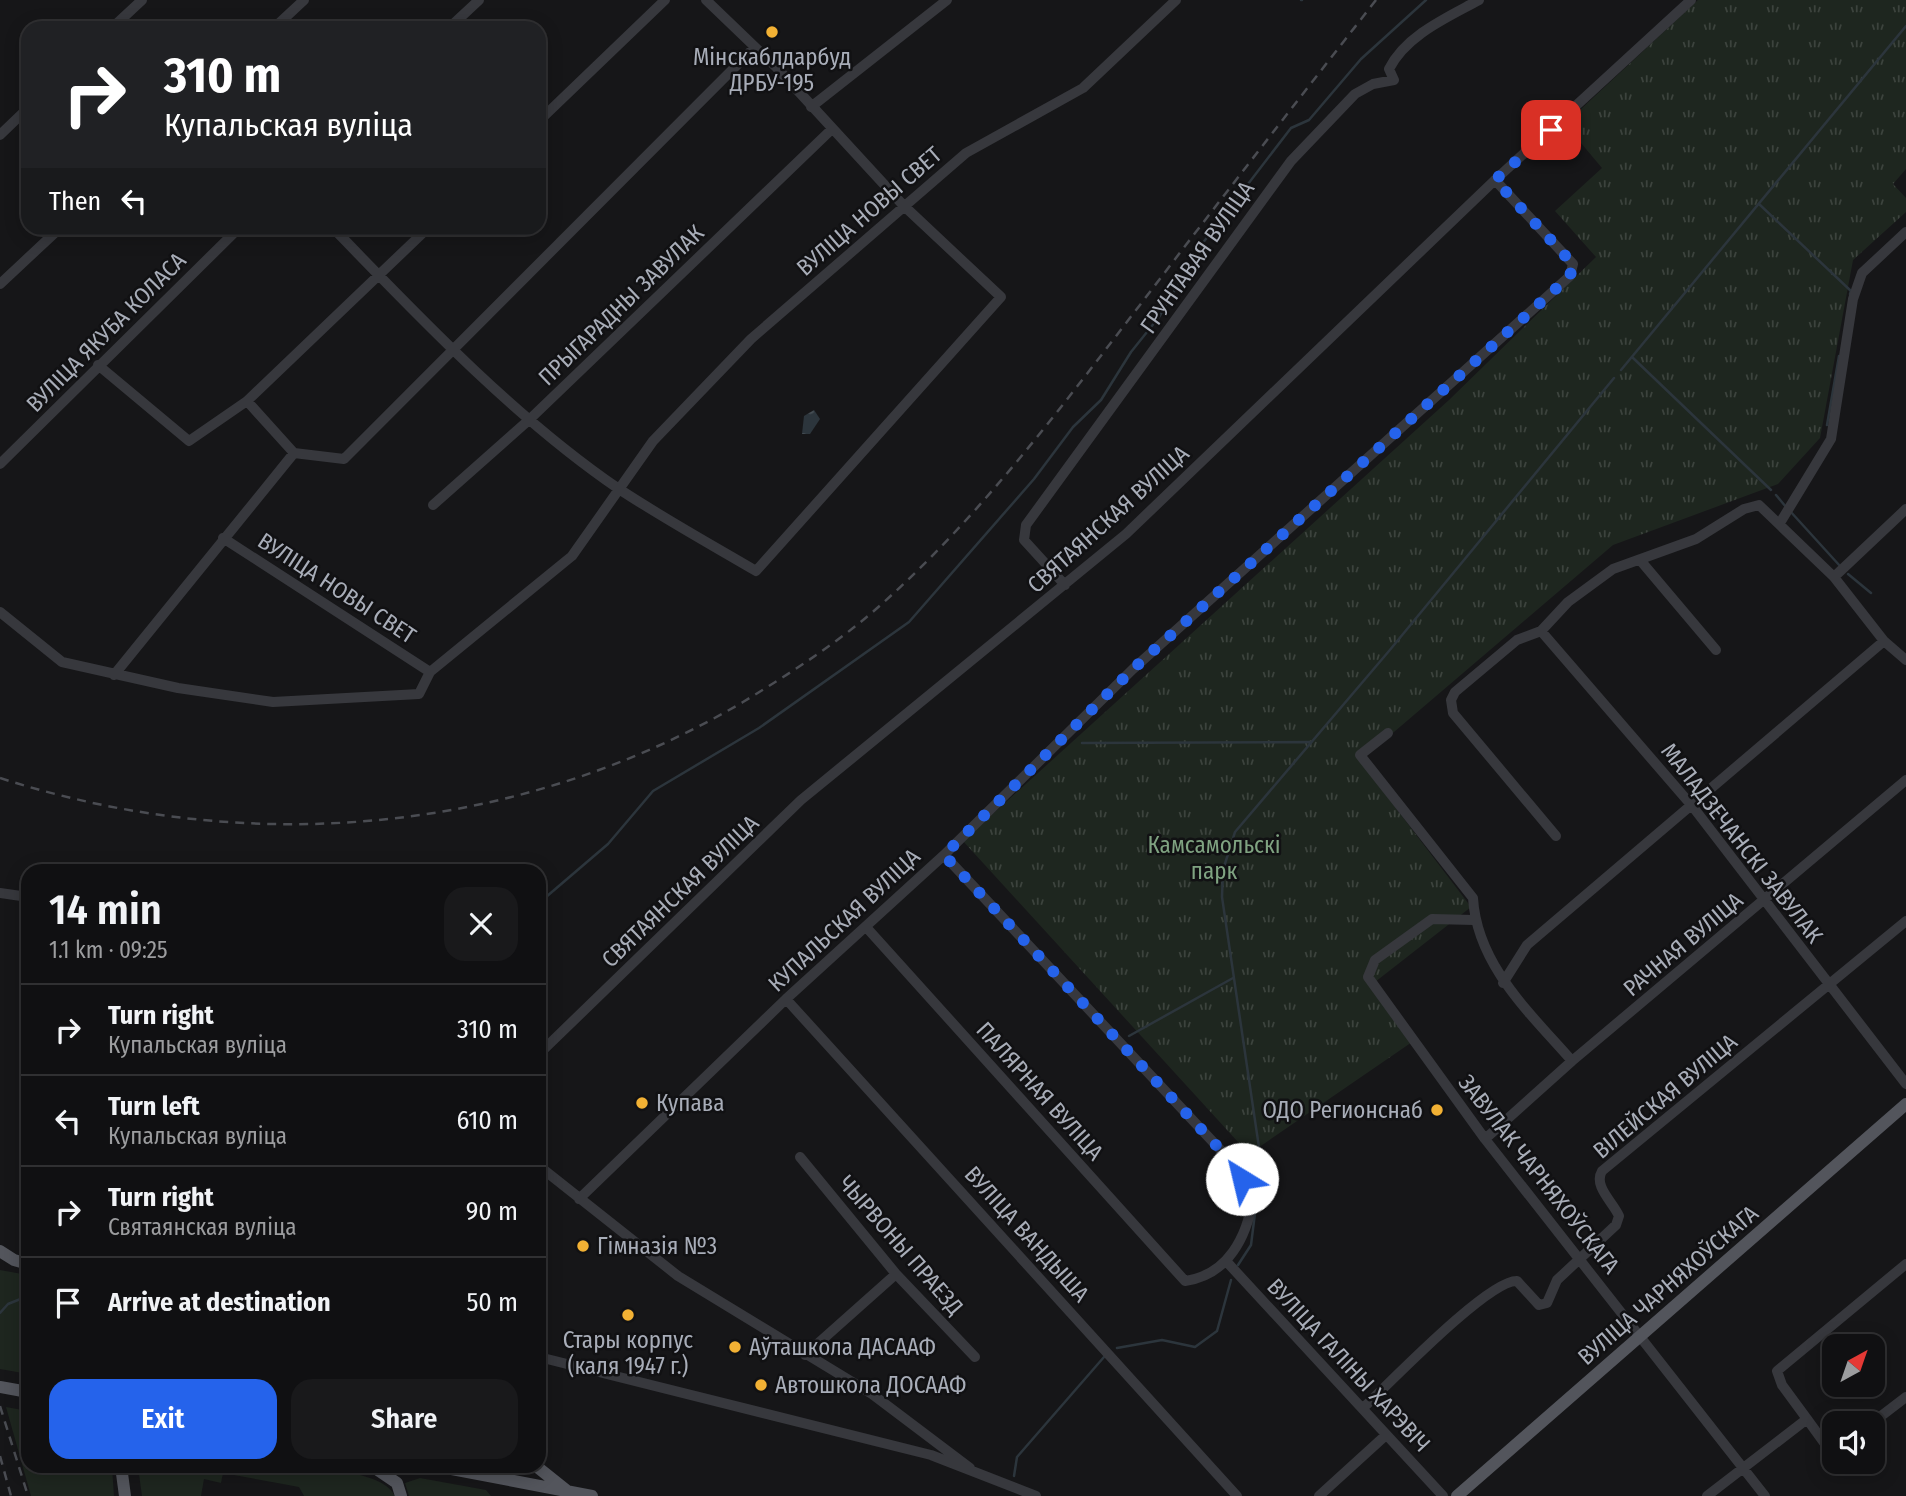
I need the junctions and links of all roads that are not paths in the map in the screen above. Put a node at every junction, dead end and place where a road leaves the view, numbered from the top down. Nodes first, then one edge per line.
1 (142, 0) edge
2 (304, 0) edge
3 (479, 0) edge
4 (664, 0) edge
5 (706, 0) edge
6 (947, 0) edge
7 (1176, 0) edge
8 (1479, 0) edge
9 (1691, 0) edge
10 (120, 21) edge
11 (282, 21) edge
12 (456, 21) edge
13 (754, 48) junction
14 (811, 107) junction
15 (546, 114) edge
16 (21, 115) edge
17 (832, 129) junction
18 (0, 135) edge
19 (1495, 180) junction
20 (903, 205) junction
21 (1906, 232) edge
22 (52, 235) edge
23 (232, 235) edge
24 (340, 235) edge
25 (421, 235) edge
26 (379, 275) junction
27 (0, 284) edge
28 (454, 348) junction
29 (98, 365) junction
30 (247, 401) junction
31 (530, 418) junction
32 (294, 453) junction
33 (0, 464) edge
34 (618, 488) junction
35 (433, 505) dead end
36 (1906, 509) edge
37 (1780, 523) junction
38 (223, 538) junction
39 (1640, 560) junction
40 (1834, 577) junction
41 (1065, 585) junction
42 (0, 612) edge
43 (1541, 631) junction
44 (1884, 641) junction
45 (1716, 650) dead end
46 (1906, 660) edge
47 (430, 672) junction
48 (114, 676) junction
49 (1388, 733) dead end
50 (1906, 780) edge
51 (1693, 807) junction
52 (1556, 836) dead end
53 (944, 855) junction
54 (0, 893) edge
55 (21, 896) edge
56 (1765, 901) junction
57 (1474, 920) junction
58 (1906, 921) edge
59 (866, 927) junction
60 (1503, 983) junction
61 (1829, 985) junction
62 (786, 999) junction
63 (546, 1047) edge
64 (1572, 1061) junction
65 (1906, 1084) edge
66 (1906, 1104) edge
67 (1485, 1139) junction
68 (800, 1157) dead end
69 (546, 1172) edge
70 (579, 1199) junction
71 (0, 1251) edge
72 (1580, 1259) junction
73 (1226, 1261) junction
74 (21, 1262) edge
75 (1906, 1264) edge
76 (896, 1274) junction
77 (1639, 1339) junction
78 (805, 1355) junction
79 (975, 1357) dead end
80 (546, 1359) edge
81 (0, 1387) edge
82 (21, 1391) edge
83 (1906, 1397) edge
84 (1363, 1408) junction
85 (1885, 1413) edge
86 (1807, 1419) junction
87 (1386, 1435) junction
88 (1822, 1440) edge
89 (937, 1442) junction
90 (930, 1455) junction
91 (970, 1468) junction
92 (1743, 1468) junction
93 (122, 1473) edge
94 (382, 1473) edge
95 (472, 1473) edge
96 (545, 1473) edge
97 (569, 1492) junction
98 (125, 1496) edge
99 (401, 1496) edge
100 (554, 1496) edge
101 (592, 1496) edge
102 (1036, 1496) edge
103 (1237, 1496) edge
104 (1319, 1496) edge
105 (1443, 1496) edge
106 (1457, 1496) edge
107 (1707, 1496) edge
108 (1765, 1496) edge

1 - 10 street
2 - 11 street
3 - 12 street
4 - 15 street
5 - 13 street
6 - 14 street
7 - 20 street, ВУЛІЦА НОВЫ СВЕТ
8 - 41 street, ГРУНТАВАЯ ВУЛІЦА
9 - 19 street, СВЯТАЯНСКАЯ ВУЛІЦА
13 - 14 street
13 - 28 street
14 - 17 street
16 - 18 street
17 - 20 street
17 - 31 street, ПРЫГАРАДНЫ ЗАВУЛАК
19 - 41 street, СВЯТАЯНСКАЯ ВУЛІЦА
19 - 53 street, КУПАЛЬСКАЯ ВУЛІЦА
20 - 34 street, ВУЛІЦА НОВЫ СВЕТ
20 - 34 street
21 - 37 street
22 - 27 street
23 - 29 street, ВУЛІЦА ЯКУБА КОЛАСА
24 - 26 street
25 - 26 street
26 - 28 street
26 - 30 street
28 - 31 street
28 - 32 street
29 - 30 street
29 - 33 street, ВУЛІЦА ЯКУБА КОЛАСА
30 - 32 street
31 - 34 street
31 - 35 street, ПРЫГАРАДНЫ ЗАВУЛАК
32 - 38 street, ВУЛІЦА НОВЫ СВЕТ
34 - 47 street, ВУЛІЦА НОВЫ СВЕТ
36 - 40 street
37 - 39 street
37 - 40 street
38 - 47 street, ВУЛІЦА НОВЫ СВЕТ
38 - 48 street, ВУЛІЦА НОВЫ СВЕТ
39 - 43 street
39 - 45 street
40 - 44 street
41 - 63 street, СВЯТАЯНСКАЯ ВУЛІЦА
42 - 48 street, ВУЛІЦА НОВЫ СВЕТ
43 - 51 street, МАЛАДЗЕЧАНСКІ ЗАВУЛАК
43 - 52 street
44 - 46 street
44 - 51 street
47 - 48 street, ВУЛІЦА НОВЫ СВЕТ
49 - 57 street
50 - 56 street, РАЧНАЯ ВУЛІЦА
51 - 56 street, МАЛАДЗЕЧАНСКІ ЗАВУЛАК
51 - 60 street
53 - 59 street, КУПАЛЬСКАЯ ВУЛІЦА
53 - 73 street
54 - 55 street
56 - 61 street, МАЛАДЗЕЧАНСКІ ЗАВУЛАК
56 - 64 street, РАЧНАЯ ВУЛІЦА
57 - 60 street
57 - 67 street, ЗАВУЛАК ЧАРНЯХОЎСКАГА
58 - 61 street, ВІЛЕЙСКАЯ ВУЛІЦА
59 - 62 street, КУПАЛЬСКАЯ ВУЛІЦА
59 - 73 street, ПАЛЯРНАЯ ВУЛІЦА
60 - 64 street
61 - 65 street, МАЛАДЗЕЧАНСКІ ЗАВУЛАК
61 - 72 street, ВІЛЕЙСКАЯ ВУЛІЦА
62 - 70 street, КУПАЛЬСКАЯ ВУЛІЦА
62 - 103 street, ВУЛІЦА ВАНДЫША
64 - 67 street, РАЧНАЯ ВУЛІЦА
66 - 77 main road, ВУЛІЦА ЧАРНЯХОЎСКАГА
67 - 72 street, ЗАВУЛАК ЧАРНЯХОЎСКАГА
68 - 76 street, ЧЫРВОНЫ ПРАЕЗД
69 - 70 street
70 - 78 street
71 - 74 main road
72 - 77 street, ЗАВУЛАК ЧАРНЯХОЎСКАГА
72 - 84 street, ВІЛЕЙСКАЯ ВУЛІЦА
73 - 84 street, ВУЛІЦА ГАЛІНЫ ХАРЭВІЧ
75 - 86 street
76 - 78 street
76 - 79 street, ЧЫРВОНЫ ПРАЕЗД
77 - 92 street, ЗАВУЛАК ЧАРНЯХОЎСКАГА
77 - 106 main road, ВУЛІЦА ЧАРНЯХОЎСКАГА
78 - 89 street
80 - 90 street
81 - 82 main road
83 - 85 street
84 - 87 street, ВУЛІЦА ГАЛІНЫ ХАРЭВІЧ
86 - 88 street
86 - 92 street
87 - 104 street
87 - 105 street, ВУЛІЦА ГАЛІНЫ ХАРЭВІЧ
89 - 90 street
89 - 91 street
90 - 91 street
91 - 102 street
92 - 107 street
92 - 108 street, ЗАВУЛАК ЧАРНЯХОЎСКАГА
93 - 98 main road
94 - 99 main road
95 - 97 main road
96 - 97 main road
97 - 100 main road
97 - 101 main road

